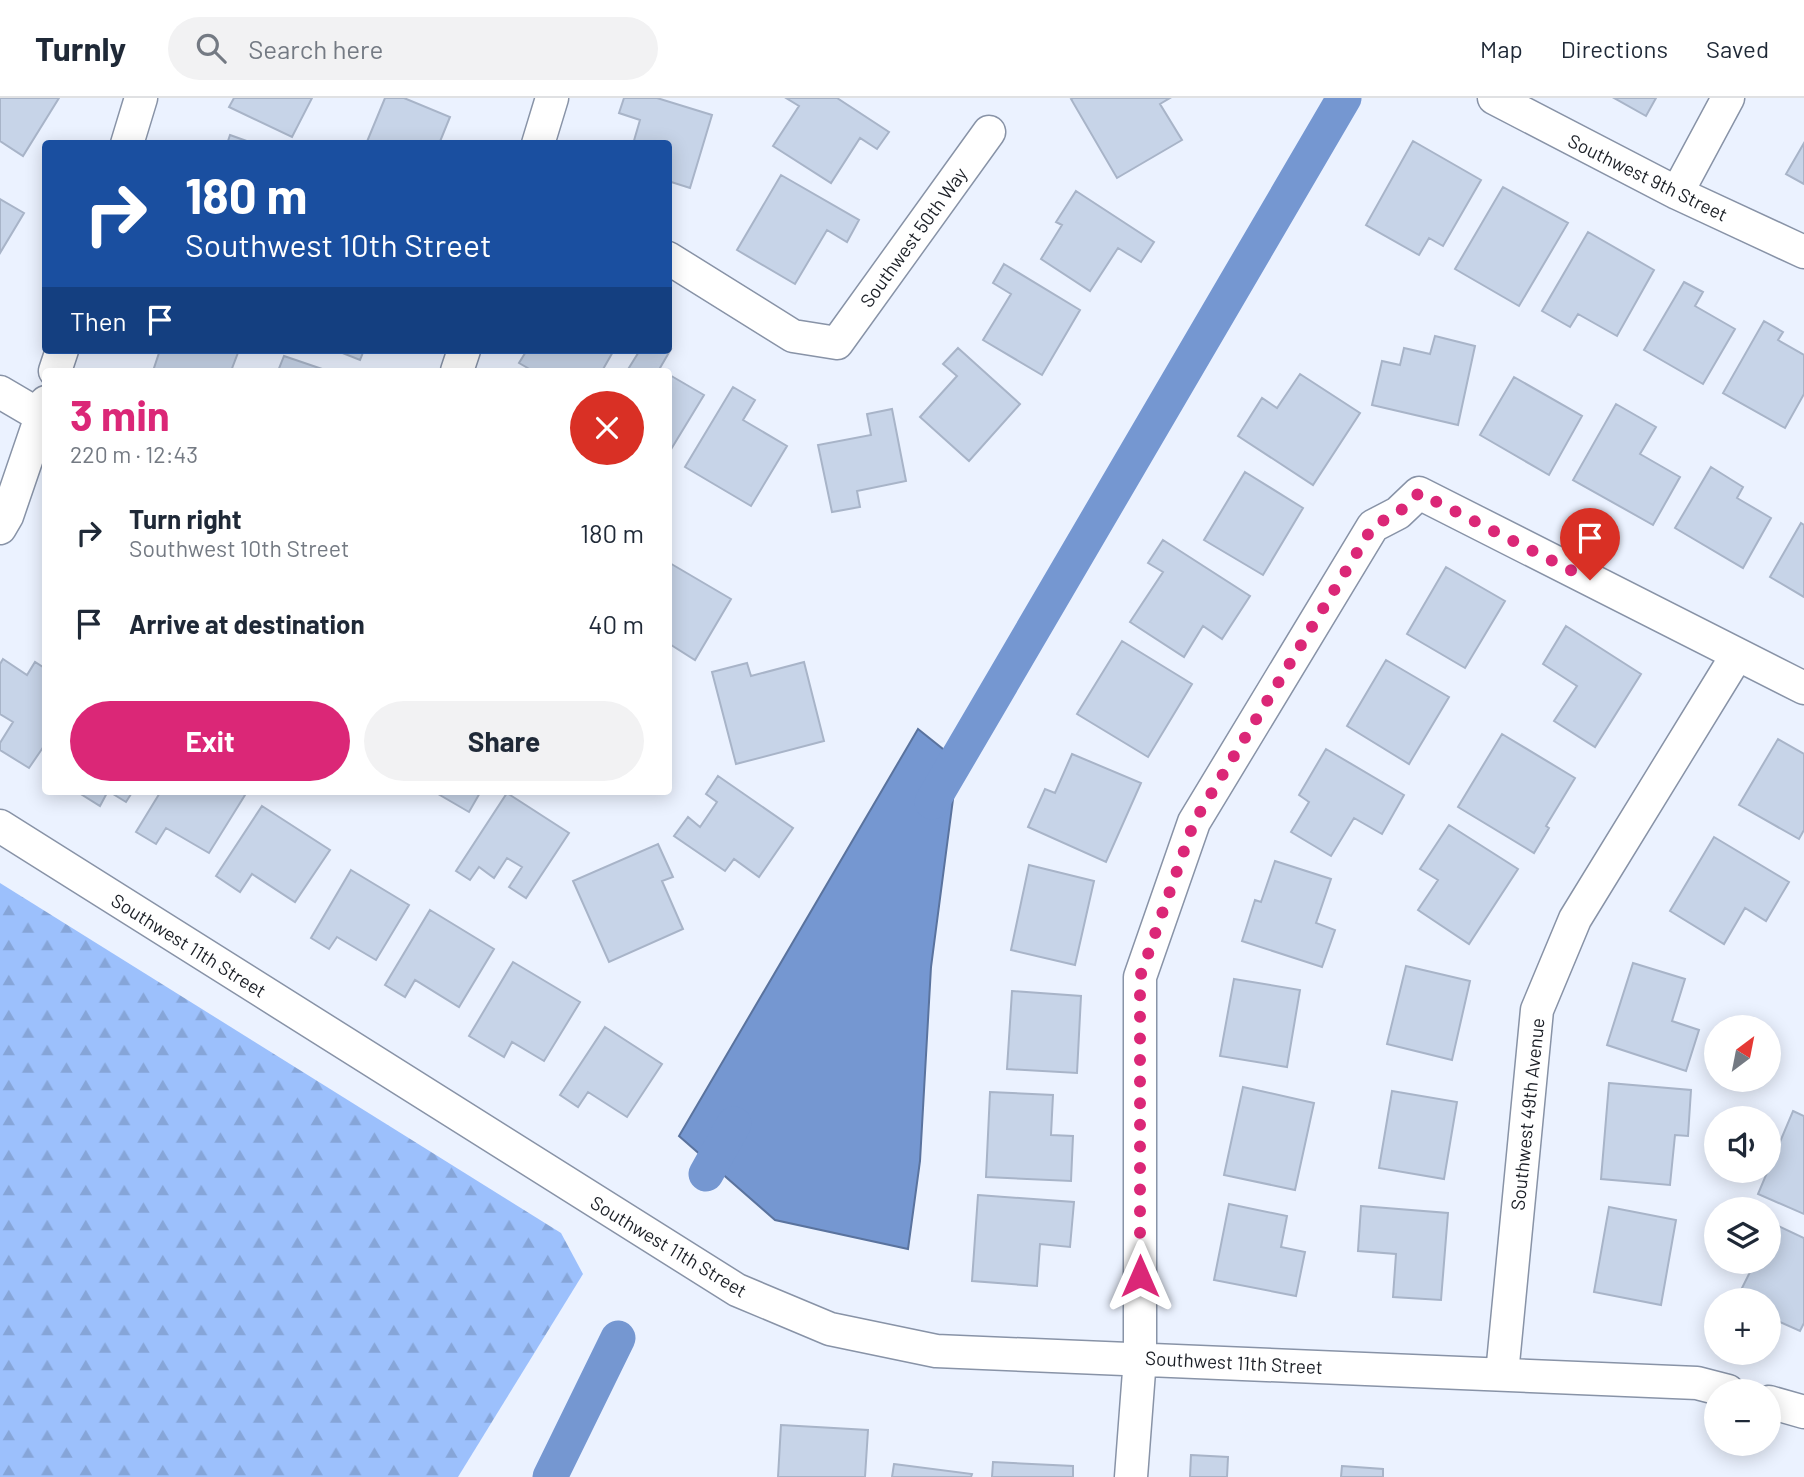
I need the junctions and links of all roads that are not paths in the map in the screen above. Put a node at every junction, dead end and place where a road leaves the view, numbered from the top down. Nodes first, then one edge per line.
1 (141, 98) edge
2 (552, 98) edge
3 (1494, 98) edge
4 (1728, 98) edge
5 (989, 132) dead end
6 (128, 140) edge
7 (539, 140) edge
8 (1677, 193) junction
9 (1804, 252) edge
10 (672, 260) edge
11 (0, 392) edge
12 (42, 412) edge
13 (42, 419) edge
14 (0, 527) edge
15 (1737, 655) junction
16 (1804, 688) edge
17 (0, 826) edge
18 (1140, 1358) junction
19 (1502, 1374) junction
20 (1704, 1385) edge
21 (1781, 1405) edge
22 (1804, 1412) edge
23 (1131, 1477) edge

1 - 6 street
2 - 7 street
3 - 8 street, Southwest 9th Street
4 - 8 street
5 - 10 street, Southwest 50th Way
8 - 9 street, Southwest 9th Street
11 - 12 street
13 - 14 street
15 - 16 street
15 - 18 street
15 - 19 street, Southwest 49th Avenue
17 - 18 street, Southwest 11th Street
18 - 19 street, Southwest 11th Street
18 - 23 street
19 - 20 street, Southwest 11th Street
21 - 22 street

